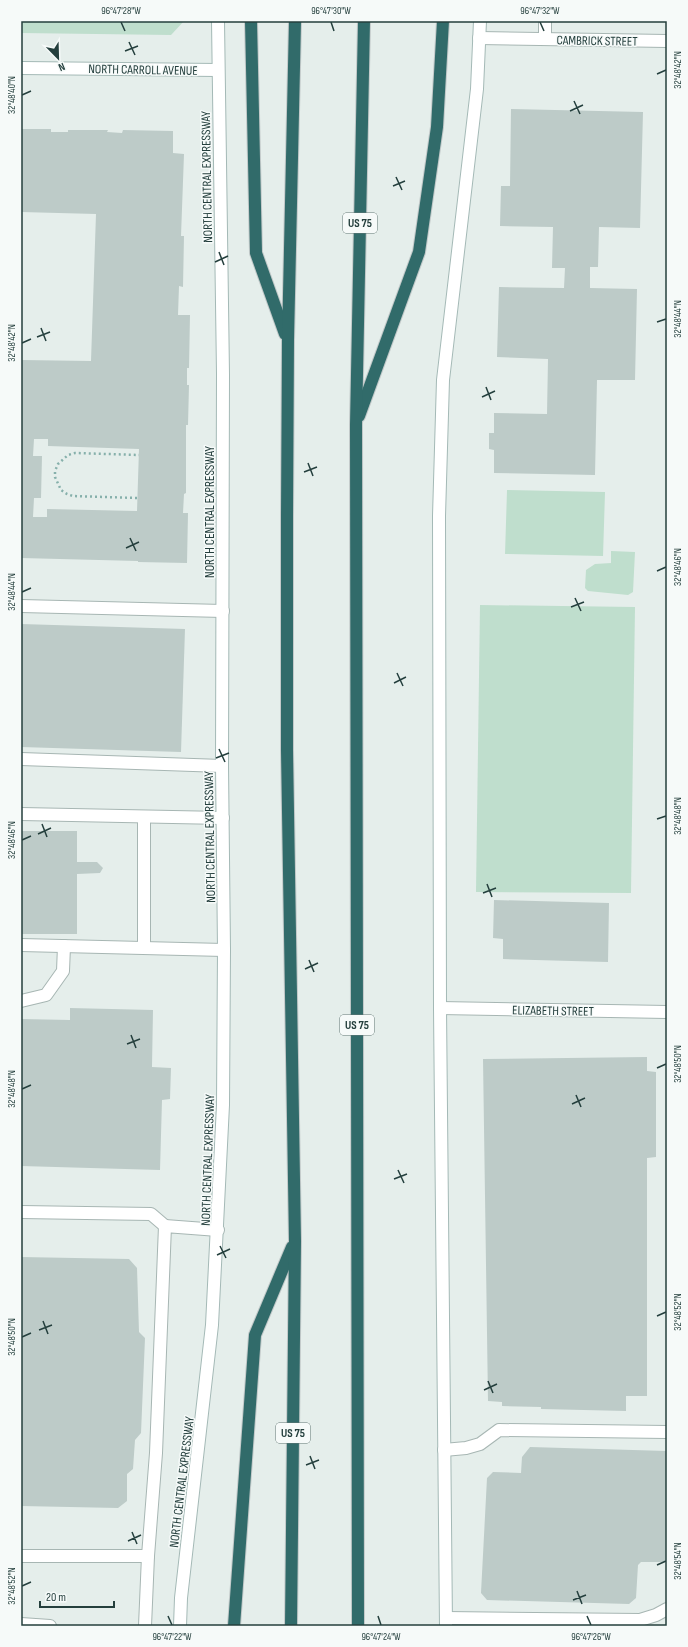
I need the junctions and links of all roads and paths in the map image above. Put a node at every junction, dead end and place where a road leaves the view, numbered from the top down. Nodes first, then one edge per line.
1 (218, 21) edge
2 (250, 21) edge
3 (295, 21) edge
4 (364, 21) edge
5 (443, 21) edge
6 (480, 21) edge
7 (545, 21) edge
8 (479, 38) junction
9 (545, 39) junction
10 (667, 41) edge
11 (21, 68) edge
12 (218, 70) junction
13 (288, 340) junction
14 (356, 425) junction
15 (139, 455) dead end
16 (138, 498) dead end
17 (21, 606) edge
18 (223, 612) junction
19 (21, 759) edge
20 (222, 766) junction
21 (21, 814) edge
22 (144, 817) junction
23 (223, 818) junction
24 (21, 945) edge
25 (64, 946) junction
26 (144, 947) junction
27 (224, 950) junction
28 (21, 1002) edge
29 (440, 1008) junction
30 (667, 1012) edge
31 (21, 1212) edge
32 (165, 1226) junction
33 (218, 1230) junction
34 (295, 1241) junction
35 (667, 1432) edge
36 (444, 1450) junction
37 (21, 1556) edge
38 (148, 1556) junction
39 (667, 1609) edge
40 (446, 1622) edge
41 (21, 1624) edge
42 (50, 1626) edge
43 (146, 1626) edge
44 (180, 1626) edge
45 (234, 1626) edge
46 (291, 1626) edge
47 (358, 1626) edge

1 - 12 main road, NORTH CENTRAL EXPRESSWAY
2 - 13 highway
3 - 13 highway, US 75
4 - 14 highway, US 75
5 - 14 highway
6 - 8 main road
7 - 9 main road
8 - 9 main road, CAMBRICK STREET
8 - 29 main road
9 - 10 main road, CAMBRICK STREET
11 - 12 main road, NORTH CARROLL AVENUE
12 - 18 main road, NORTH CENTRAL EXPRESSWAY
13 - 34 highway, US 75
14 - 47 highway, US 75
15 - 16 path
17 - 18 main road
18 - 20 main road, NORTH CENTRAL EXPRESSWAY
19 - 20 main road
20 - 23 main road, NORTH CENTRAL EXPRESSWAY
21 - 22 main road
22 - 23 main road
22 - 26 main road
23 - 27 main road, NORTH CENTRAL EXPRESSWAY
24 - 25 main road
25 - 26 main road
25 - 28 main road
26 - 27 main road
27 - 33 main road, NORTH CENTRAL EXPRESSWAY
29 - 30 main road, ELIZABETH STREET
29 - 36 main road
31 - 32 main road
32 - 33 main road
32 - 38 main road
33 - 44 main road, NORTH CENTRAL EXPRESSWAY
34 - 45 highway
34 - 46 highway, US 75
35 - 36 main road
36 - 40 main road
37 - 38 main road
38 - 43 main road
39 - 40 main road
41 - 42 main road

